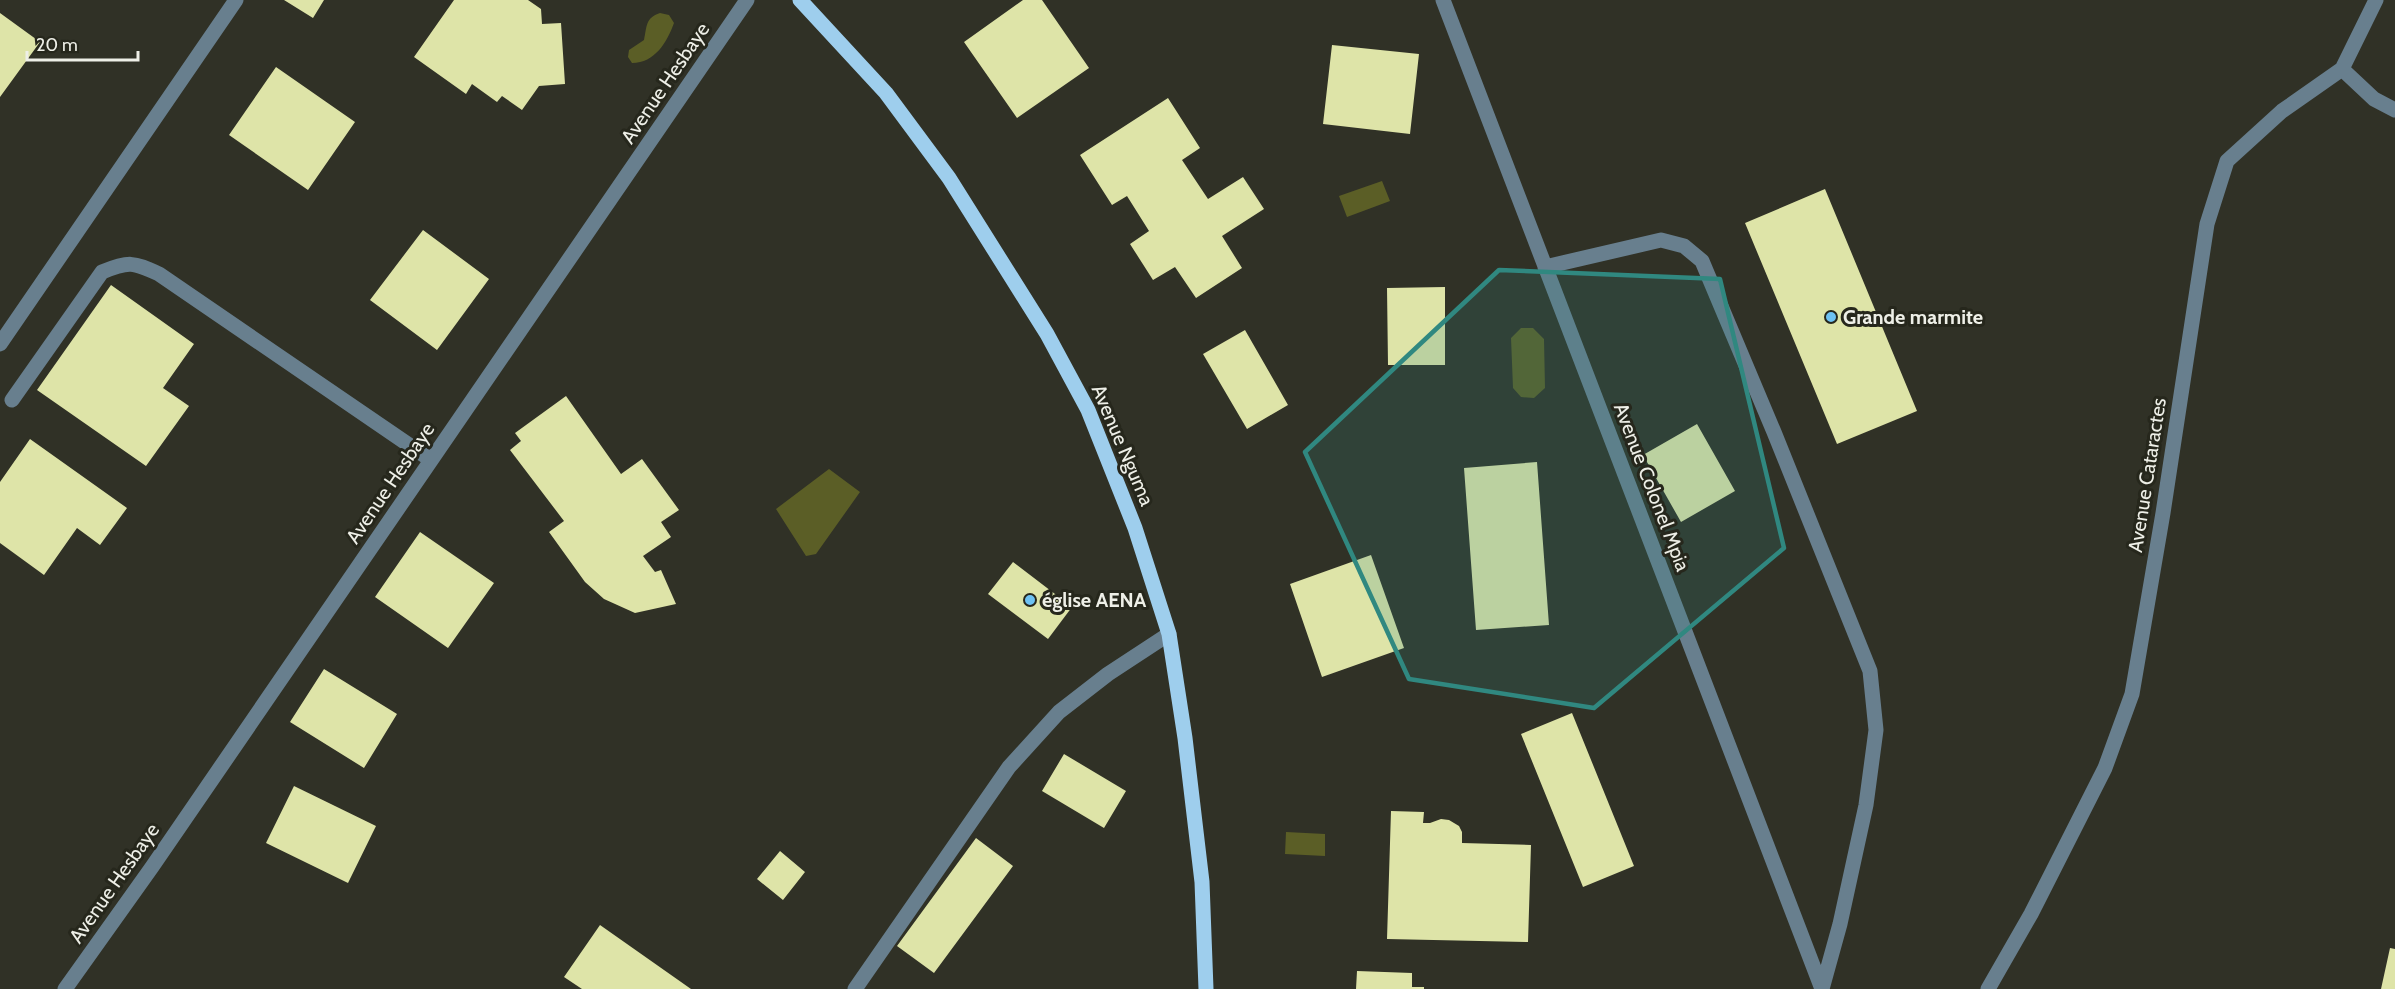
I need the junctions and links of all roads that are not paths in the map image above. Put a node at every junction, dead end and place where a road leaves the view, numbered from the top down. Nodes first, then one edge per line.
1 (236, 0) edge
2 (747, 0) edge
3 (800, 0) edge
4 (1443, 0) edge
5 (2376, 0) edge
6 (2342, 69) junction
7 (2395, 110) edge
8 (1545, 267) junction
9 (0, 345) edge
10 (12, 400) dead end
11 (431, 460) junction
12 (1169, 634) junction
13 (65, 989) edge
14 (855, 989) edge
15 (1206, 989) edge
16 (1822, 989) edge
17 (1988, 989) edge

1 - 9 street
2 - 11 street, Avenue Hesbaye
3 - 12 main road, Avenue Nguma
4 - 8 street, Avenue Colonel Mpia
5 - 6 street, Avenue Cataractes
6 - 7 street
6 - 17 street, Avenue Cataractes
8 - 16 street, Avenue Colonel Mpia
8 - 16 street
10 - 11 street
11 - 13 street, Avenue Hesbaye
12 - 14 street
12 - 15 main road, Avenue Nguma

